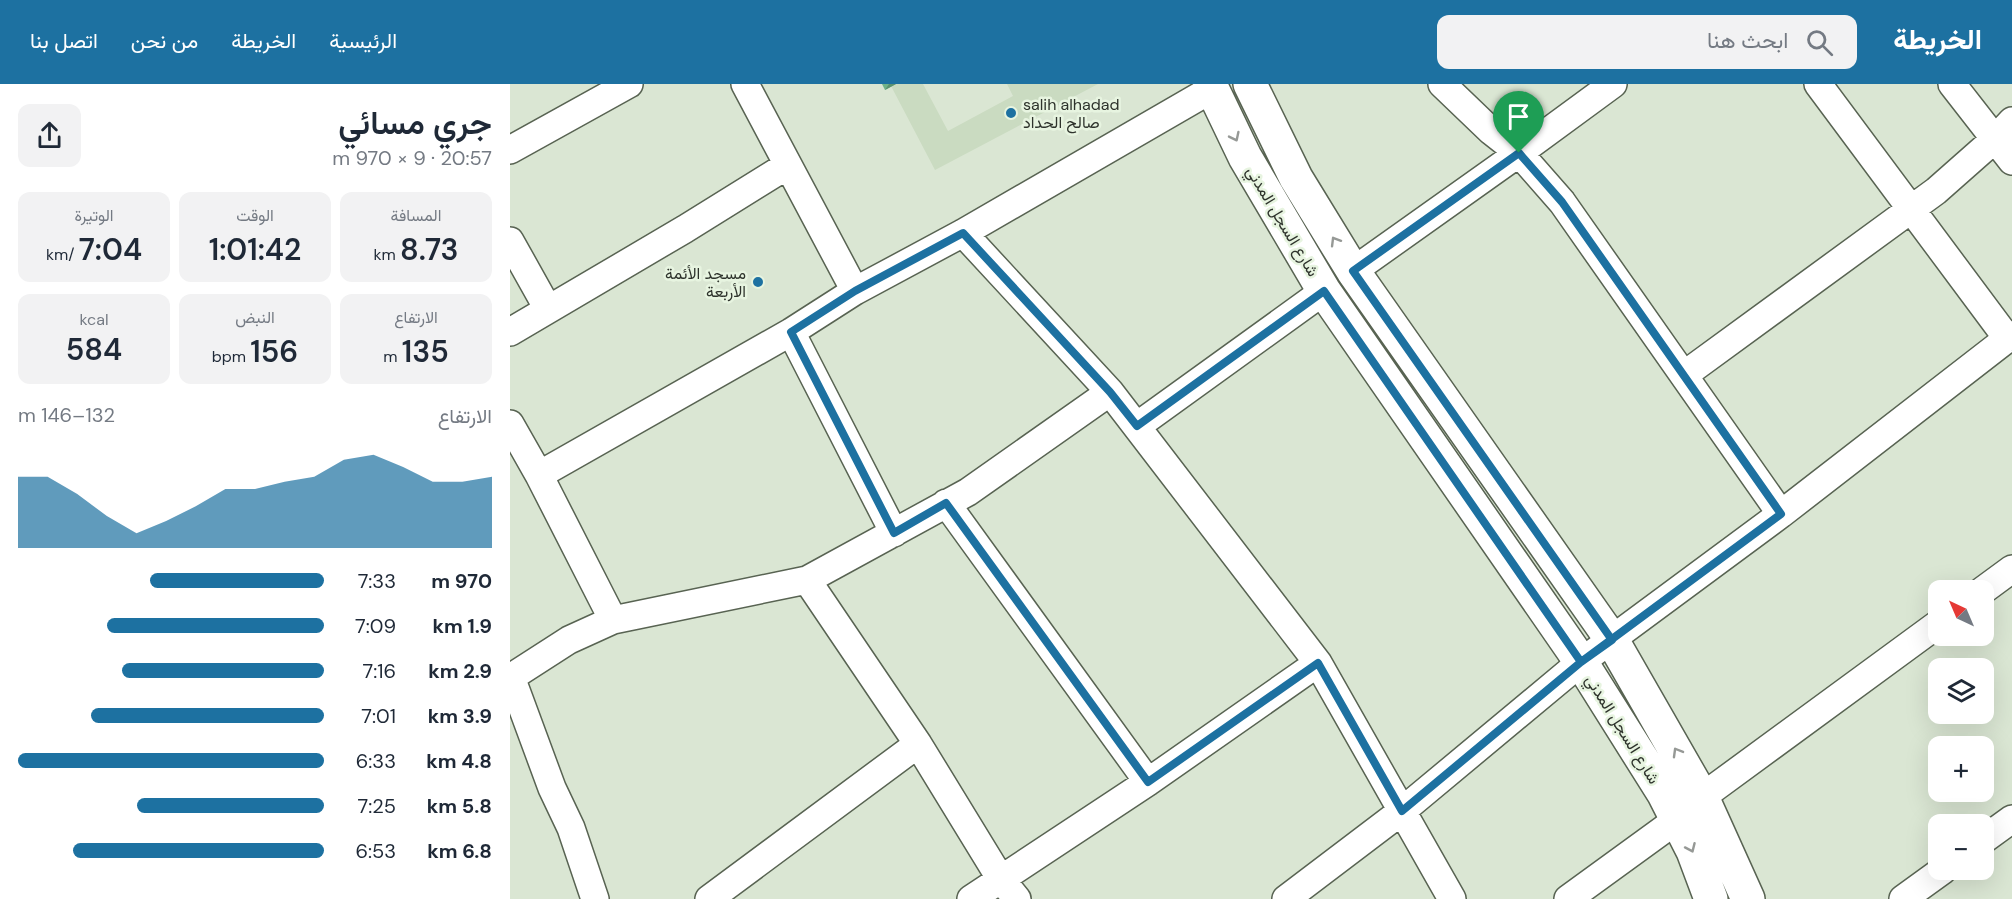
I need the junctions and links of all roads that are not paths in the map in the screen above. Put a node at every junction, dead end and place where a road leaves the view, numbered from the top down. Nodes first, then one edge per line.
1 (629, 84) edge
2 (745, 84) edge
3 (1250, 84) edge
4 (1442, 84) edge
5 (1613, 84) edge
6 (1818, 84) edge
7 (1952, 84) edge
8 (1211, 87) edge
9 (2004, 130) edge
10 (510, 150) edge
11 (1519, 153) junction
12 (2012, 160) edge
13 (788, 165) junction
14 (1910, 210) junction
15 (963, 233) junction
16 (510, 241) edge
17 (1353, 271) junction
18 (855, 291) junction
19 (1324, 291) junction
20 (548, 309) junction
21 (510, 332) edge
22 (791, 332) junction
23 (2010, 337) edge
24 (1684, 375) junction
25 (1110, 392) junction
26 (510, 424) edge
27 (1137, 426) junction
28 (539, 475) junction
29 (946, 503) junction
30 (1781, 514) junction
31 (894, 533) junction
32 (2012, 569) edge
33 (807, 580) junction
34 (1994, 582) edge
35 (613, 620) junction
36 (1928, 631) edge
37 (1612, 640) junction
38 (1581, 662) junction
39 (1318, 663) junction
40 (511, 678) edge
41 (918, 744) junction
42 (1148, 782) junction
43 (1702, 797) junction
44 (1402, 811) junction
45 (1678, 819) junction
46 (2012, 819) edge
47 (1994, 832) edge
48 (1929, 880) edge
49 (1008, 889) edge
50 (595, 899) edge
51 (709, 899) edge
52 (971, 899) edge
53 (1286, 899) edge
54 (1452, 899) edge
55 (1568, 899) edge
56 (1711, 899) edge
57 (1748, 899) edge
58 (1903, 899) edge

1 - 10 street
2 - 13 street
17 -> 3 street, شارع السجل المدني
4 - 11 street
5 - 11 street
6 - 14 street
7 - 9 street
8 - 15 street
8 -> 19 street, شارع السجل المدني
9 - 12 street
9 - 14 street
11 - 17 street
11 - 24 street
13 - 18 street
13 - 20 street
14 - 23 street
14 - 24 street
15 - 18 street
15 - 25 street
16 - 20 street
17 - 37 street, شارع السجل المدني
18 - 22 street
19 - 27 street
19 - 38 street, شارع السجل المدني
20 - 21 street
22 - 28 street
22 - 31 street
23 - 30 street
24 - 30 street
25 - 27 street
25 - 29 street
26 - 28 street
27 - 39 street
28 - 35 street
29 - 31 street
29 - 42 street
30 - 37 street
31 - 33 street
32 - 34 street
33 - 35 street
33 - 41 street
35 - 40 street
36 - 43 street
37 - 38 street
43 -> 37 street, شارع السجل المدني
38 - 44 street
38 - 45 street, شارع السجل المدني
39 - 42 street
39 - 44 street
40 - 50 street
41 - 49 street
41 - 51 street
42 - 49 street
43 - 57 street, شارع السجل المدني
44 - 53 street
44 - 54 street
45 - 55 street
45 -> 56 street, شارع السجل المدني
46 - 47 street
48 - 58 street
49 - 52 street

